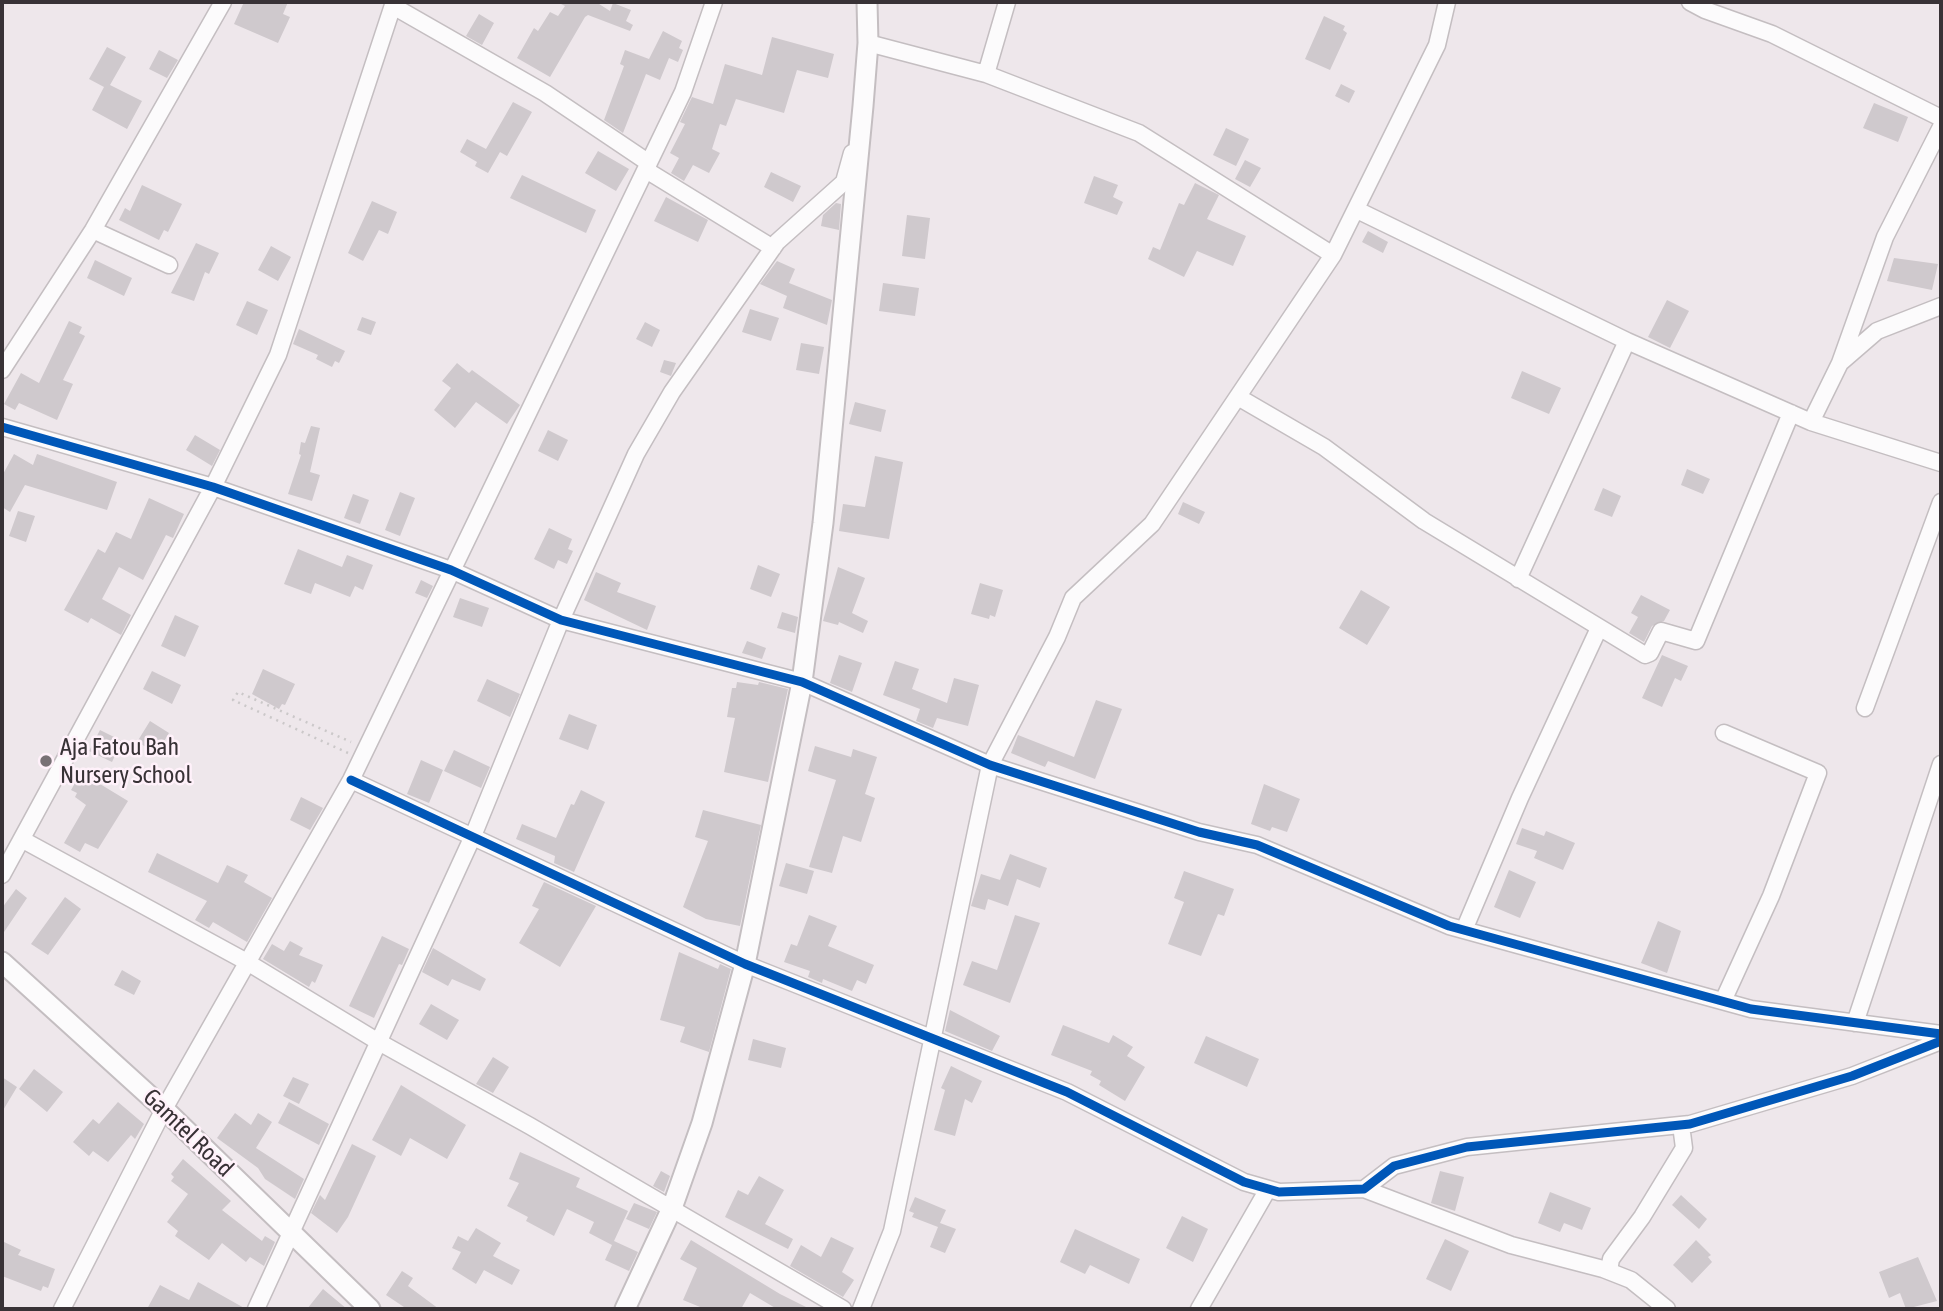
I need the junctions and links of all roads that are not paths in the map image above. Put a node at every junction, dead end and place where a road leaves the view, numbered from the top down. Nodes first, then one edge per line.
1 (714, 2) edge
2 (867, 2) edge
3 (1007, 2) edge
4 (1447, 2) edge
5 (1690, 2) edge
6 (393, 4) edge
7 (215, 5) edge
8 (868, 43) junction
9 (986, 74) junction
10 (863, 106) junction
11 (1941, 118) edge
12 (1941, 127) edge
13 (647, 166) junction
14 (1357, 210) junction
15 (93, 230) junction
16 (774, 248) junction
17 (1333, 255) junction
18 (169, 265) dead end
19 (1941, 306) edge
20 (1627, 341) junction
21 (1840, 363) junction
22 (2, 370) edge
23 (1238, 397) junction
24 (1791, 413) junction
25 (1811, 422) junction
26 (2, 427) edge
27 (1941, 463) edge
28 (214, 487) junction
29 (1941, 502) edge
30 (451, 570) junction
31 (1518, 579) junction
32 (561, 620) junction
33 (1599, 628) junction
34 (802, 682) junction
35 (1865, 708) dead end
36 (1724, 733) dead end
37 (1941, 764) edge
38 (990, 765) junction
39 (351, 780) junction
40 (474, 836) junction
41 (23, 840) junction
42 (2, 875) edge
43 (1464, 930) junction
44 (2, 962) edge
45 (247, 962) junction
46 (745, 964) junction
47 (1723, 1001) junction
48 (1855, 1023) junction
49 (1941, 1034) edge
50 (934, 1038) junction
51 (377, 1041) junction
52 (1941, 1041) edge
53 (164, 1109) junction
54 (1681, 1125) junction
55 (1268, 1189) junction
56 (1364, 1189) junction
57 (672, 1208) junction
58 (293, 1233) junction
59 (1609, 1271) junction
60 (62, 1309) edge
61 (256, 1309) edge
62 (370, 1309) edge
63 (625, 1309) edge
64 (843, 1309) edge
65 (861, 1309) edge
66 (1199, 1309) edge
67 (1667, 1309) edge

1 - 13 street
2 - 8 street
3 - 9 street
4 - 14 street
5 - 11 street
6 - 13 street
6 - 28 street
7 - 15 street
8 - 9 street
8 - 10 street
9 - 17 street
10 - 16 street
10 - 34 street
12 - 21 street
13 - 16 street
13 - 30 street
14 - 17 street
14 - 20 street
15 - 18 street
15 - 22 street
16 - 32 street
17 - 23 street
19 - 21 street
20 - 24 street
20 - 31 street
21 - 25 street
23 - 31 street
23 - 38 street
24 - 25 street
24 - 33 street
25 - 27 street
26 - 28 street
28 - 30 street
28 - 41 street
29 - 35 street
30 - 32 street
30 - 39 street
31 - 33 street
32 - 34 street
32 - 40 street
33 - 43 street
34 - 38 street
34 - 46 street
36 - 47 street
37 - 48 street
38 - 43 street
38 - 50 street
39 - 40 street
39 - 45 street
40 - 46 street
40 - 51 street
41 - 42 street
41 - 45 street
43 - 47 street
44 - 53 street, Gamtel Road
45 - 51 street
45 - 53 street
46 - 50 street
46 - 57 street
47 - 48 street
48 - 49 street
50 - 55 street
50 - 65 street
51 - 57 street
51 - 58 street
52 - 54 street
53 - 58 street, Gamtel Road
53 - 60 street
54 - 56 street
54 - 59 street
55 - 56 street
55 - 66 street
56 - 59 street
57 - 63 street
57 - 64 street
58 - 61 street
58 - 62 street, Gamtel Road
59 - 67 street

